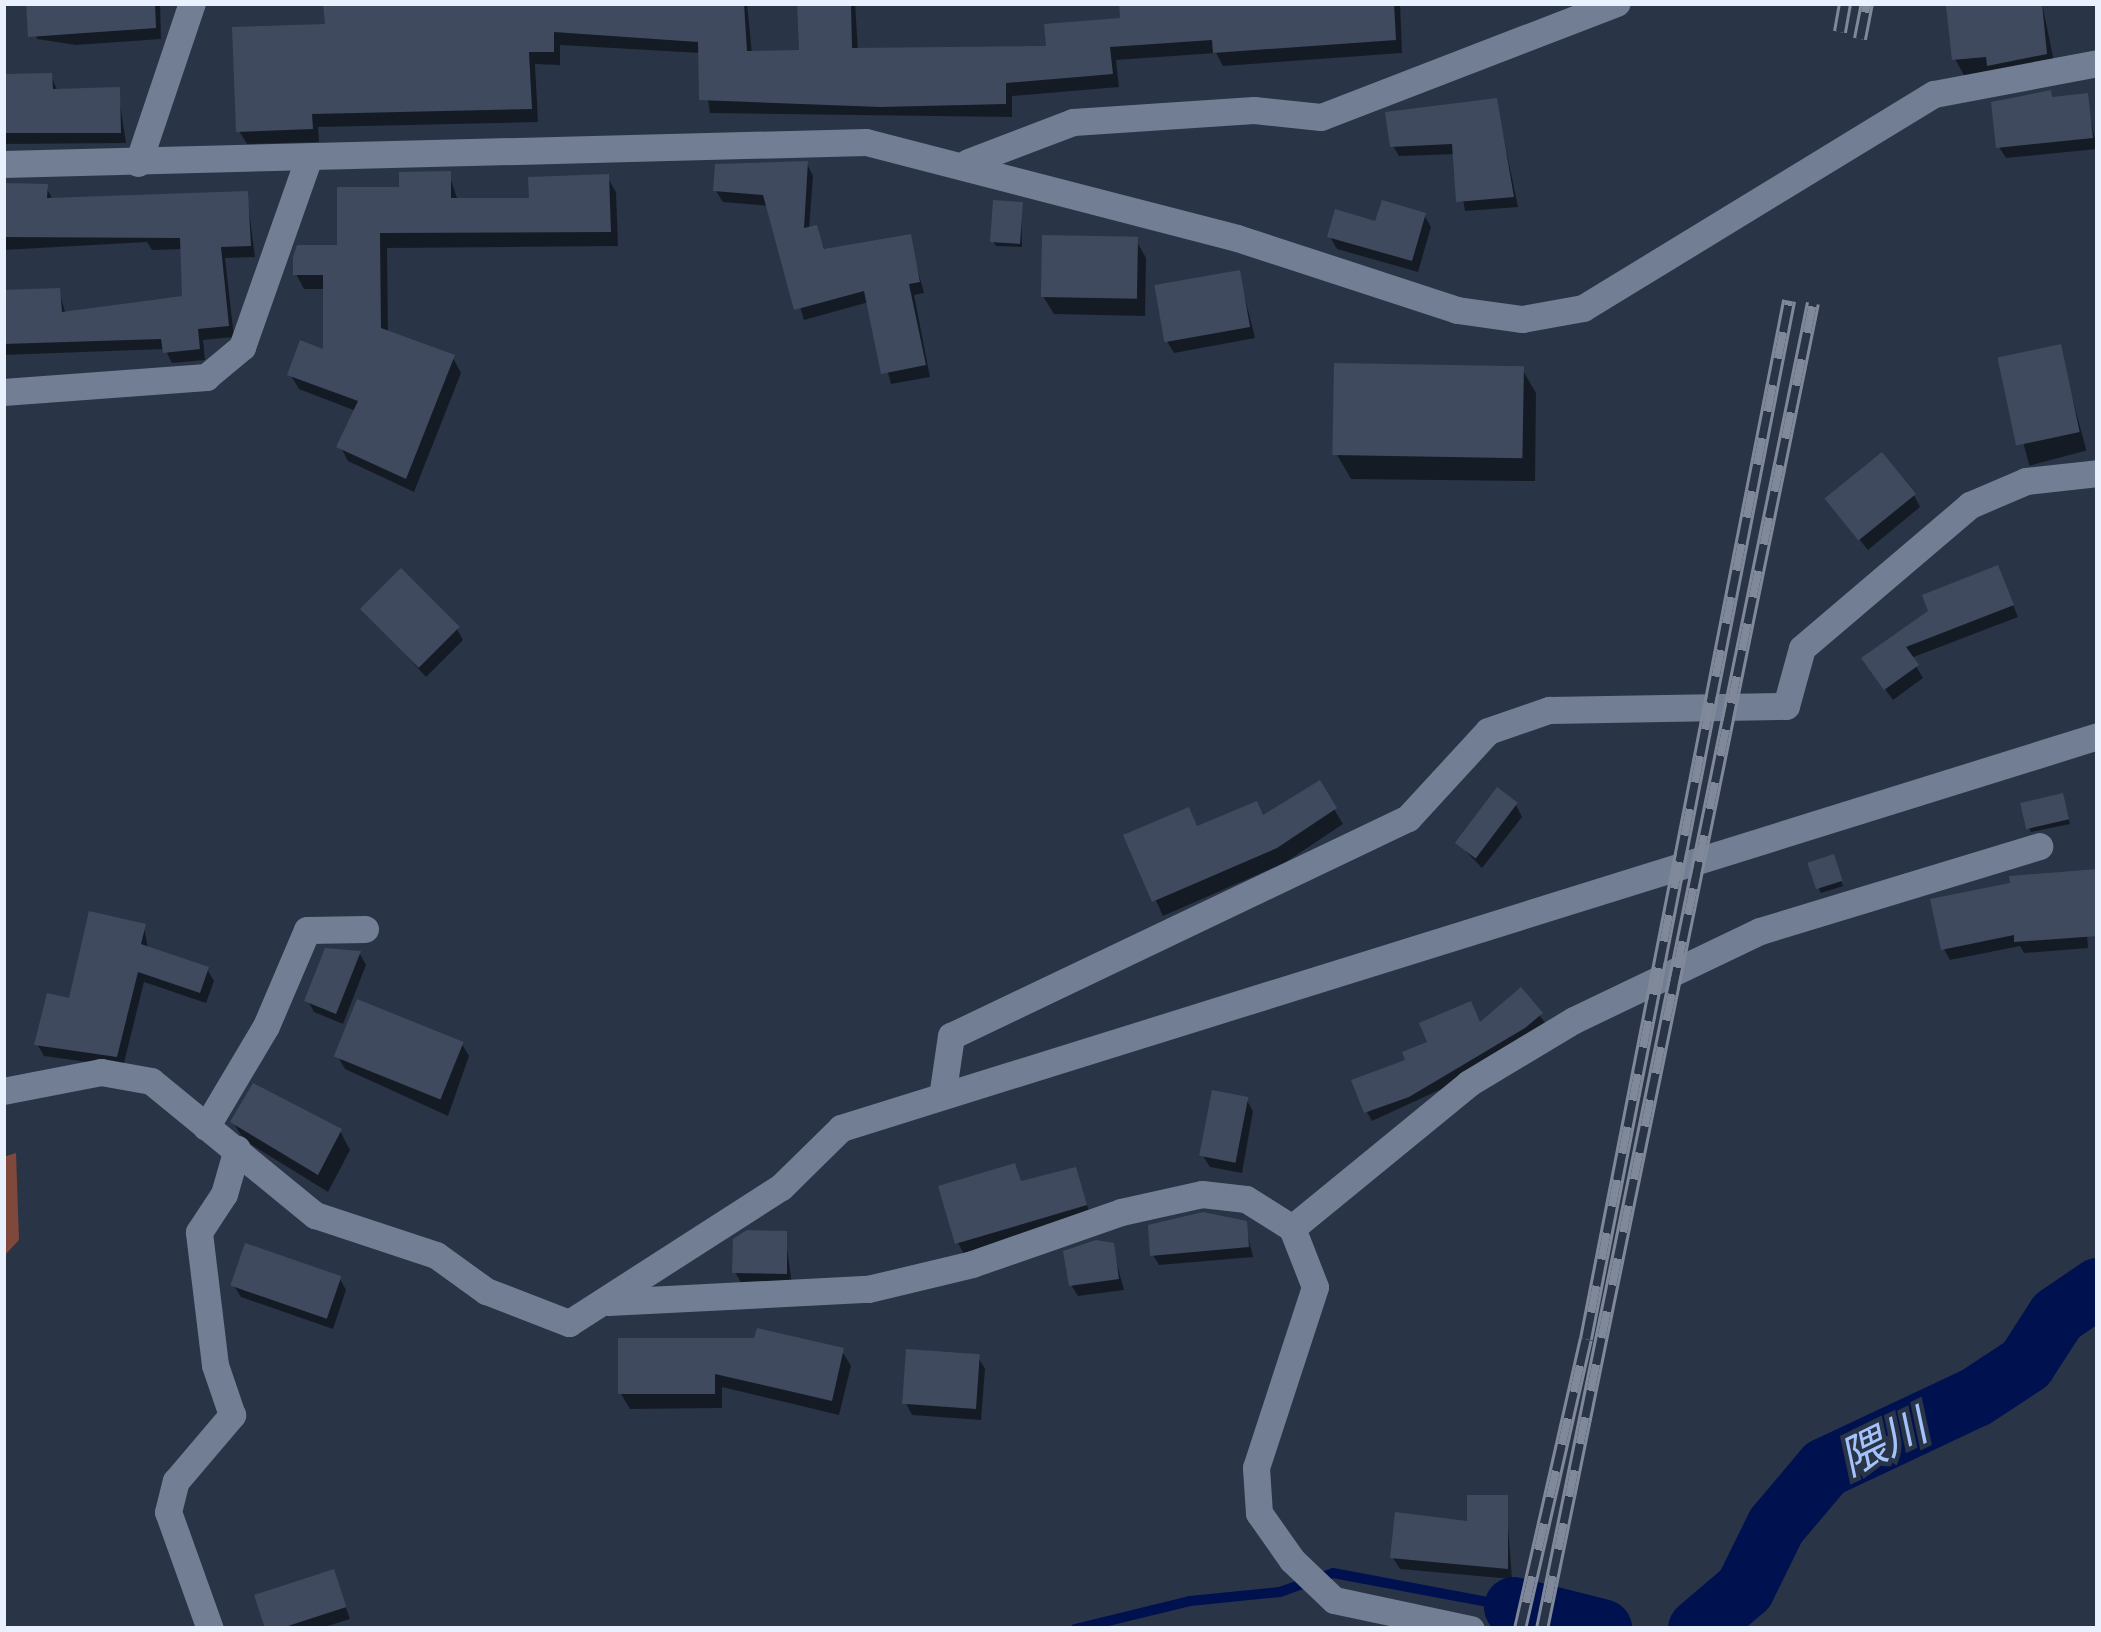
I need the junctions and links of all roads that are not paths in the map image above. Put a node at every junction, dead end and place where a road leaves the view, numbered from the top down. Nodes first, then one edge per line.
1 (192, 3) edge
2 (1617, 3) edge
3 (2098, 63) edge
4 (309, 157) junction
5 (968, 162) junction
6 (138, 163) junction
7 (3, 164) edge
8 (3, 392) edge
9 (2098, 472) edge
10 (2098, 736) edge
11 (2039, 846) dead end
12 (365, 929) dead end
13 (943, 1090) junction
14 (3, 1091) edge
15 (206, 1127) junction
16 (237, 1149) junction
17 (1292, 1228) junction
18 (603, 1303) junction
19 (210, 1629) edge
20 (1471, 1629) edge

1 - 6 street
2 - 5 street
3 - 5 street
4 - 5 street
4 - 6 street
4 - 8 street
6 - 7 street
9 - 13 street
10 - 13 street
11 - 17 street
12 - 15 street
13 - 18 street
14 - 15 street
15 - 16 street
16 - 18 street
16 - 19 street
17 - 18 street
17 - 20 street

